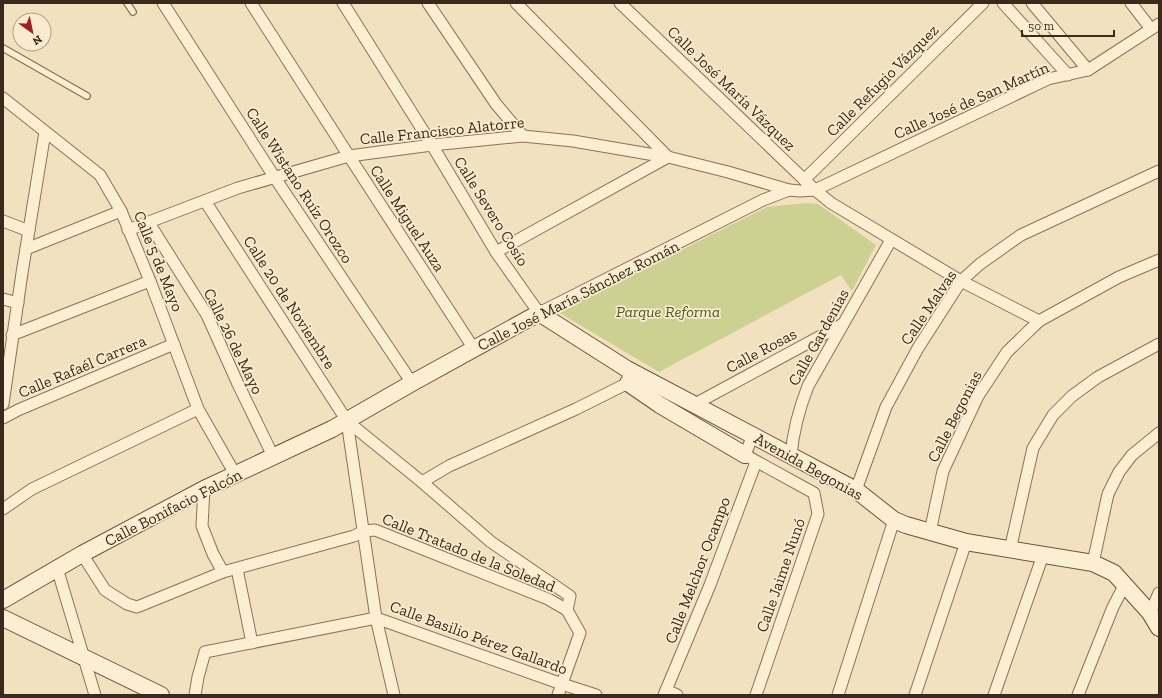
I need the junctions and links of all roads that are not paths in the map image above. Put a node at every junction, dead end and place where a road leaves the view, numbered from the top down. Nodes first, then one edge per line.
1 (127, 3) edge
2 (163, 3) edge
3 (251, 3) edge
4 (343, 3) edge
5 (428, 3) edge
6 (516, 3) edge
7 (620, 3) edge
8 (1003, 3) edge
9 (1032, 3) edge
10 (1131, 3) edge
11 (979, 4) edge
12 (133, 12) dead end
13 (1155, 27) edge
14 (3, 48) edge
15 (1088, 70) junction
16 (1068, 74) junction
17 (87, 96) dead end
18 (3, 98) edge
19 (45, 132) junction
20 (523, 136) junction
21 (432, 145) junction
22 (349, 156) junction
23 (668, 156) junction
24 (1159, 171) edge
25 (275, 178) junction
26 (804, 180) junction
27 (789, 190) junction
28 (818, 193) junction
29 (205, 201) junction
30 (122, 212) junction
31 (3, 221) edge
32 (149, 223) junction
33 (128, 230) junction
34 (28, 231) junction
35 (891, 240) junction
36 (26, 249) junction
37 (496, 252) junction
38 (1159, 260) edge
39 (150, 281) junction
40 (961, 281) junction
41 (3, 299) edge
42 (18, 304) junction
43 (539, 313) junction
44 (1039, 321) junction
45 (843, 324) junction
46 (12, 336) junction
47 (174, 344) junction
48 (1159, 344) edge
49 (474, 349) junction
50 (628, 376) junction
51 (4, 383) edge
52 (412, 383) junction
53 (3, 404) edge
54 (695, 404) junction
55 (198, 409) junction
56 (3, 418) edge
57 (347, 420) junction
58 (1159, 433) edge
59 (753, 435) junction
60 (273, 456) junction
61 (791, 456) junction
62 (750, 458) junction
63 (235, 474) junction
64 (422, 482) junction
65 (204, 489) junction
66 (856, 490) junction
67 (3, 509) edge
68 (894, 520) junction
69 (364, 531) junction
70 (930, 532) junction
71 (966, 542) junction
72 (1010, 550) junction
73 (82, 554) junction
74 (1043, 555) junction
75 (1094, 564) junction
76 (57, 568) junction
77 (237, 569) junction
78 (223, 572) junction
79 (1125, 584) junction
80 (1159, 593) edge
81 (3, 600) edge
82 (567, 610) junction
83 (1155, 615) edge
84 (3, 618) edge
85 (376, 618) junction
86 (1159, 628) edge
87 (252, 643) junction
88 (83, 657) junction
89 (560, 690) edge
90 (665, 693) edge
91 (95, 695) edge
92 (160, 695) edge
93 (195, 695) edge
94 (394, 695) edge
95 (596, 695) edge
96 (677, 695) edge
97 (756, 695) edge
98 (838, 695) edge
99 (915, 695) edge
100 (994, 695) edge
101 (1078, 695) edge

1 - 12 lane
2 - 25 street, Calle Wistano Ruíz Orozco
3 - 22 street, Calle Miguel Auza
4 - 21 street, Calle Severo Cosío
5 - 20 street
6 - 23 street
7 - 26 street, Calle José María Vázquez
8 - 16 street
9 - 15 street
10 - 13 street
11 - 26 street, Calle Refugio Vázquez
13 - 15 street, Calle José de San Martín
14 - 17 lane
15 - 16 street, Calle José de San Martín
16 - 28 street, Calle José de San Martín
18 - 19 street, Calle 5 de Mayo
19 - 30 street, Calle 5 de Mayo
19 - 34 street
20 - 21 street, Calle Francisco Alatorre
20 - 23 street, Calle Francisco Alatorre
21 - 22 street, Calle Francisco Alatorre
21 - 37 street, Calle Severo Cosío
22 - 25 street, Calle Francisco Alatorre
22 - 49 street, Calle Miguel Auza
23 - 27 street, Calle Francisco Alatorre
23 - 37 street
24 - 40 street, Calle Malvas
25 - 29 street, Calle Francisco Alatorre
25 - 52 street, Calle Wistano Ruíz Orozco
26 - 28 street, Calle José María Vázquez
27 - 28 street, Calle José María Sánchez Román
27 - 43 street, Calle José María Sánchez Román
28 - 35 street, Calle José María Vázquez
29 - 32 street, Calle Francisco Alatorre
29 - 57 street, Calle 20 de Noviembre
30 - 33 street, Calle 5 de Mayo
30 - 36 street
31 - 34 street
32 - 33 street, Calle Francisco Alatorre
32 - 60 street, Calle 26 de Mayo
33 - 39 street, Calle 5 de Mayo
34 - 36 street
35 - 40 street, Calle José María Vázquez
35 - 45 street, Calle Gardenias
36 - 42 street
37 - 43 street, Calle Severo Cosío
38 - 44 street, Calle Begonias
39 - 46 street
39 - 47 street, Calle 5 de Mayo
40 - 44 street, Calle José María Vázquez
40 - 66 street, Calle Malvas
41 - 42 street
42 - 46 street
43 - 49 street, Calle José María Sánchez Román
43 - 50 street, Avenida Begonias
44 - 70 street, Calle Begonias
45 - 54 street, Calle Rosas
45 - 61 street, Calle Gardenias
46 - 51 street
47 - 55 street, Calle 5 de Mayo
47 - 56 street, Calle Rafaél Carrera
48 - 72 street
49 - 52 street, Calle José María Sánchez Román
50 - 54 street, Avenida Begonias
50 - 62 street
50 - 64 street
51 - 53 street
52 - 57 street, Calle José María Sánchez Román
54 - 59 street, Avenida Begonias
55 - 63 street, Calle 5 de Mayo
55 - 67 street
57 - 60 street, Calle Bonifacio Falcón
57 - 64 street
57 - 69 street
58 - 75 street
59 - 61 street, Avenida Begonias
59 - 62 street, Calle Melchor Ocampo
60 - 63 street, Calle Bonifacio Falcón
61 - 66 street, Avenida Begonias
62 - 90 street, Calle Melchor Ocampo
62 - 97 street, Calle Jaime Nunó
63 - 65 street, Calle Bonifacio Falcón
64 - 82 street
65 - 73 street, Calle Bonifacio Falcón
65 - 78 street
66 - 68 street, Avenida Begonias
68 - 70 street, Avenida Begonias
68 - 98 street
69 - 77 street, Calle Tratado de la Soledad
69 - 82 street, Calle Tratado de la Soledad
69 - 85 street
70 - 71 street, Avenida Begonias
71 - 72 street, Avenida Begonias
71 - 99 street
72 - 74 street, Avenida Begonias
73 - 76 street, Calle Bonifacio Falcón
73 - 78 street, Calle Tratado de la Soledad
74 - 75 street, Avenida Begonias
74 - 100 street
75 - 79 street, Avenida Begonias
76 - 81 street, Calle Bonifacio Falcón
76 - 88 street
77 - 78 street, Calle Tratado de la Soledad
77 - 87 street
79 - 83 street, Avenida Begonias
79 - 101 street
80 - 83 street
82 - 89 street
83 - 86 street, Avenida Begonias
84 - 88 street
85 - 87 street, Calle Basilio Pérez Gallardo
85 - 89 street, Calle Basilio Pérez Gallardo
85 - 94 street
87 - 93 street, Calle Basilio Pérez Gallardo
88 - 91 street
88 - 92 street
89 - 95 street, Calle Basilio Pérez Gallardo
90 - 96 street

